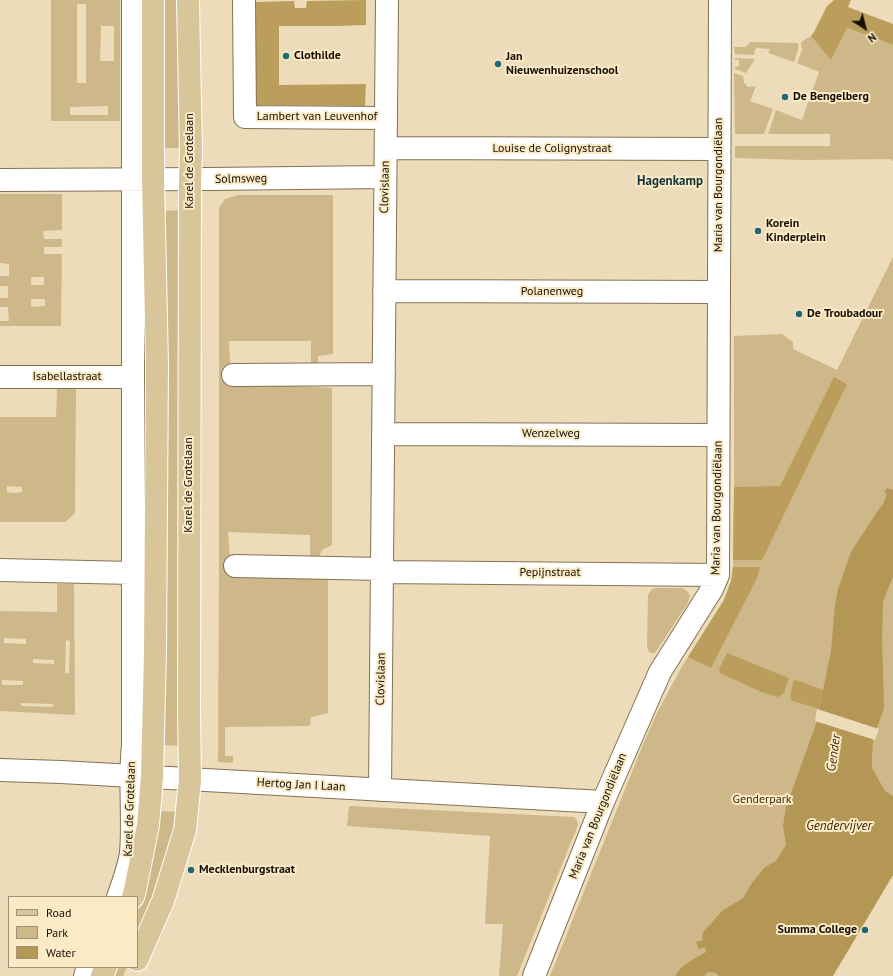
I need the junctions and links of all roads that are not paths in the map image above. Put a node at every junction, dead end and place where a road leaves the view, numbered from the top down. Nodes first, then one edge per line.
1 (133, 0) edge
2 (153, 0) edge
3 (188, 0) edge
4 (244, 0) edge
5 (386, 0) edge
6 (720, 0) edge
7 (386, 118) junction
8 (386, 148) junction
9 (719, 149) junction
10 (385, 177) junction
11 (190, 179) junction
12 (0, 180) edge
13 (143, 180) junction
14 (384, 291) junction
15 (719, 292) junction
16 (384, 374) junction
17 (233, 375) dead end
18 (0, 377) edge
19 (133, 377) junction
20 (383, 434) junction
21 (718, 435) junction
22 (235, 566) dead end
23 (0, 570) edge
24 (382, 571) junction
25 (132, 573) junction
26 (718, 575) junction
27 (0, 770) edge
28 (142, 777) junction
29 (190, 780) junction
30 (380, 790) junction
31 (603, 802) junction
32 (118, 896) edge
33 (133, 896) edge
34 (138, 958) edge
35 (534, 976) edge

1 - 13 street, Karel de Grotelaan
2 - 13 main road, Karel de Grotelaan
3 - 11 main road, Karel de Grotelaan
4 - 7 street, Lambert van Leuvenhof
5 - 7 street, Clovislaan
6 - 9 street, Maria van Bourgondiëlaan
7 - 8 street, Clovislaan
8 - 9 street, Louise de Colignystraat
8 - 10 street, Clovislaan
9 - 15 street, Maria van Bourgondiëlaan
10 - 11 street, Solmsweg
10 - 14 street, Clovislaan
11 - 13 street, Solmsweg
11 - 29 main road, Karel de Grotelaan
12 - 13 street, Solmsweg
13 - 19 street, Karel de Grotelaan
13 - 28 main road, Karel de Grotelaan
14 - 15 street, Polanenweg
14 - 16 street, Clovislaan
15 - 21 street, Maria van Bourgondiëlaan
16 - 17 street
16 - 20 street, Clovislaan
18 - 19 street, Isabellastraat
19 - 25 street, Karel de Grotelaan
20 - 21 street, Wenzelweg
20 - 24 street, Clovislaan
21 - 26 street, Maria van Bourgondiëlaan
22 - 24 street
23 - 25 street
24 - 26 street, Pepijnstraat
24 - 30 street, Clovislaan
25 - 28 street, Karel de Grotelaan
26 - 31 street, Maria van Bourgondiëlaan
27 - 28 street, Hertog Jan I Laan
28 - 29 street, Hertog Jan I Laan
28 - 32 street, Karel de Grotelaan
28 - 33 main road, Karel de Grotelaan
29 - 30 street, Hertog Jan I Laan
29 - 34 main road, Karel de Grotelaan
30 - 31 street, Hertog Jan I Laan
31 - 35 street, Maria van Bourgondiëlaan

